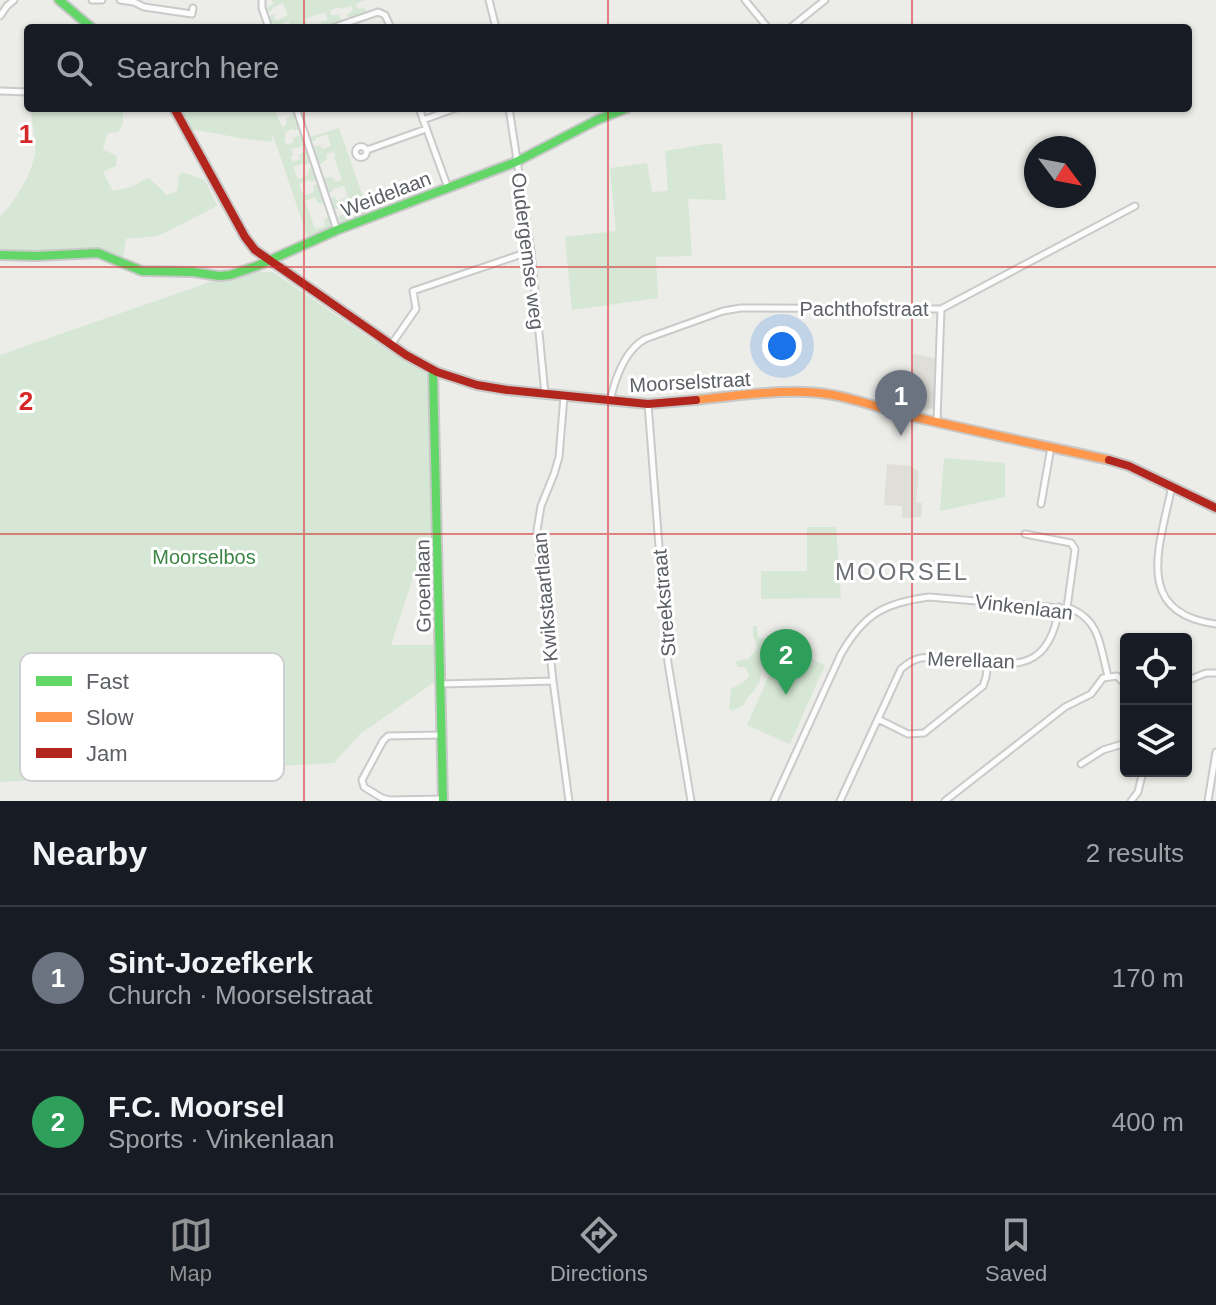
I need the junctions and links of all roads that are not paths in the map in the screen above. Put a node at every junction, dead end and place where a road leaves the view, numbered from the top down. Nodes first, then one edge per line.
1 (14, 0) edge
2 (59, 0) edge
3 (92, 0) edge
4 (102, 0) edge
5 (120, 0) edge
6 (262, 0) edge
7 (489, 0) edge
8 (745, 0) edge
9 (825, 0) edge
10 (193, 8) dead end
11 (0, 16) edge
12 (87, 24) edge
13 (268, 24) edge
14 (344, 24) edge
15 (389, 24) edge
16 (495, 24) edge
17 (765, 24) edge
18 (795, 24) edge
19 (0, 91) edge
20 (24, 92) edge
21 (176, 112) edge
22 (297, 112) edge
23 (420, 112) edge
24 (445, 112) edge
25 (510, 112) edge
26 (617, 112) edge
27 (423, 120) junction
28 (426, 129) junction
29 (367, 150) dead end
30 (516, 162) junction
31 (448, 188) junction
32 (1135, 206) dead end
33 (337, 230) junction
34 (531, 251) junction
35 (0, 255) edge
36 (268, 261) junction
37 (941, 309) junction
38 (391, 345) junction
39 (433, 371) junction
40 (545, 394) junction
41 (564, 396) junction
42 (610, 401) junction
43 (648, 404) junction
44 (937, 421) junction
45 (1051, 447) junction
46 (1172, 486) junction
47 (1041, 504) dead end
48 (1216, 508) edge
49 (1025, 534) dead end
50 (1059, 607) junction
51 (1067, 608) junction
52 (1216, 624) edge
53 (988, 662) junction
54 (1216, 673) edge
55 (1108, 676) junction
56 (1120, 679) edge
57 (1192, 679) edge
58 (553, 681) junction
59 (441, 684) junction
60 (878, 719) junction
61 (442, 735) junction
62 (1120, 745) edge
63 (1216, 752) edge
64 (1081, 764) dead end
65 (1142, 777) edge
66 (1214, 778) edge
67 (1213, 788) edge
68 (443, 800) edge
69 (569, 801) edge
70 (691, 801) edge
71 (774, 801) edge
72 (840, 801) edge
73 (945, 801) edge
74 (1131, 801) edge
75 (1208, 801) edge

1 - 11 street
2 - 12 street
3 - 4 street
5 - 10 street
6 - 13 street
7 - 16 street
8 - 17 street
9 - 18 street
14 - 15 street
19 - 20 street
21 - 36 street, Moorselstraat
22 - 33 street
23 - 27 street
24 - 27 street
25 - 30 street, Oudergemse weg
26 - 30 street, Weidelaan
27 - 28 street
28 - 29 street
28 - 31 street
30 - 31 street, Weidelaan
30 - 34 street, Oudergemse weg
31 - 33 street, Weidelaan
32 - 37 street, Pachthofstraat
33 - 36 street, Weidelaan
34 - 38 street
34 - 40 street, Oudergemse weg
35 - 36 street, Weidelaan
36 - 38 street, Moorselstraat
37 - 42 street, Pachthofstraat
37 - 44 street
38 - 39 street, Moorselstraat
39 - 40 street, Moorselstraat
39 - 59 street, Groenlaan
40 - 41 street, Moorselstraat
41 - 42 street, Moorselstraat
41 - 58 street, Kwikstaartlaan
42 - 43 street, Moorselstraat
43 - 44 street, Moorselstraat
43 - 70 street, Streekstraat
44 - 45 street, Moorselstraat
45 - 46 street, Moorselstraat
45 - 47 street
46 - 48 street, Moorselstraat
46 - 52 street
49 - 51 street
50 - 51 street, Vinkenlaan
50 - 53 street, Merellaan
50 - 71 street, Vinkenlaan
51 - 55 street, Vinkenlaan
53 - 60 street, Merellaan
53 - 60 street
54 - 57 street
55 - 56 street
55 - 73 street
58 - 59 street
58 - 69 street, Kwikstaartlaan
59 - 61 street, Groenlaan
60 - 72 street, Merellaan
61 - 68 street, Groenlaan
61 - 68 street
62 - 64 street
63 - 66 street
65 - 74 street
66 - 67 street
67 - 75 street

